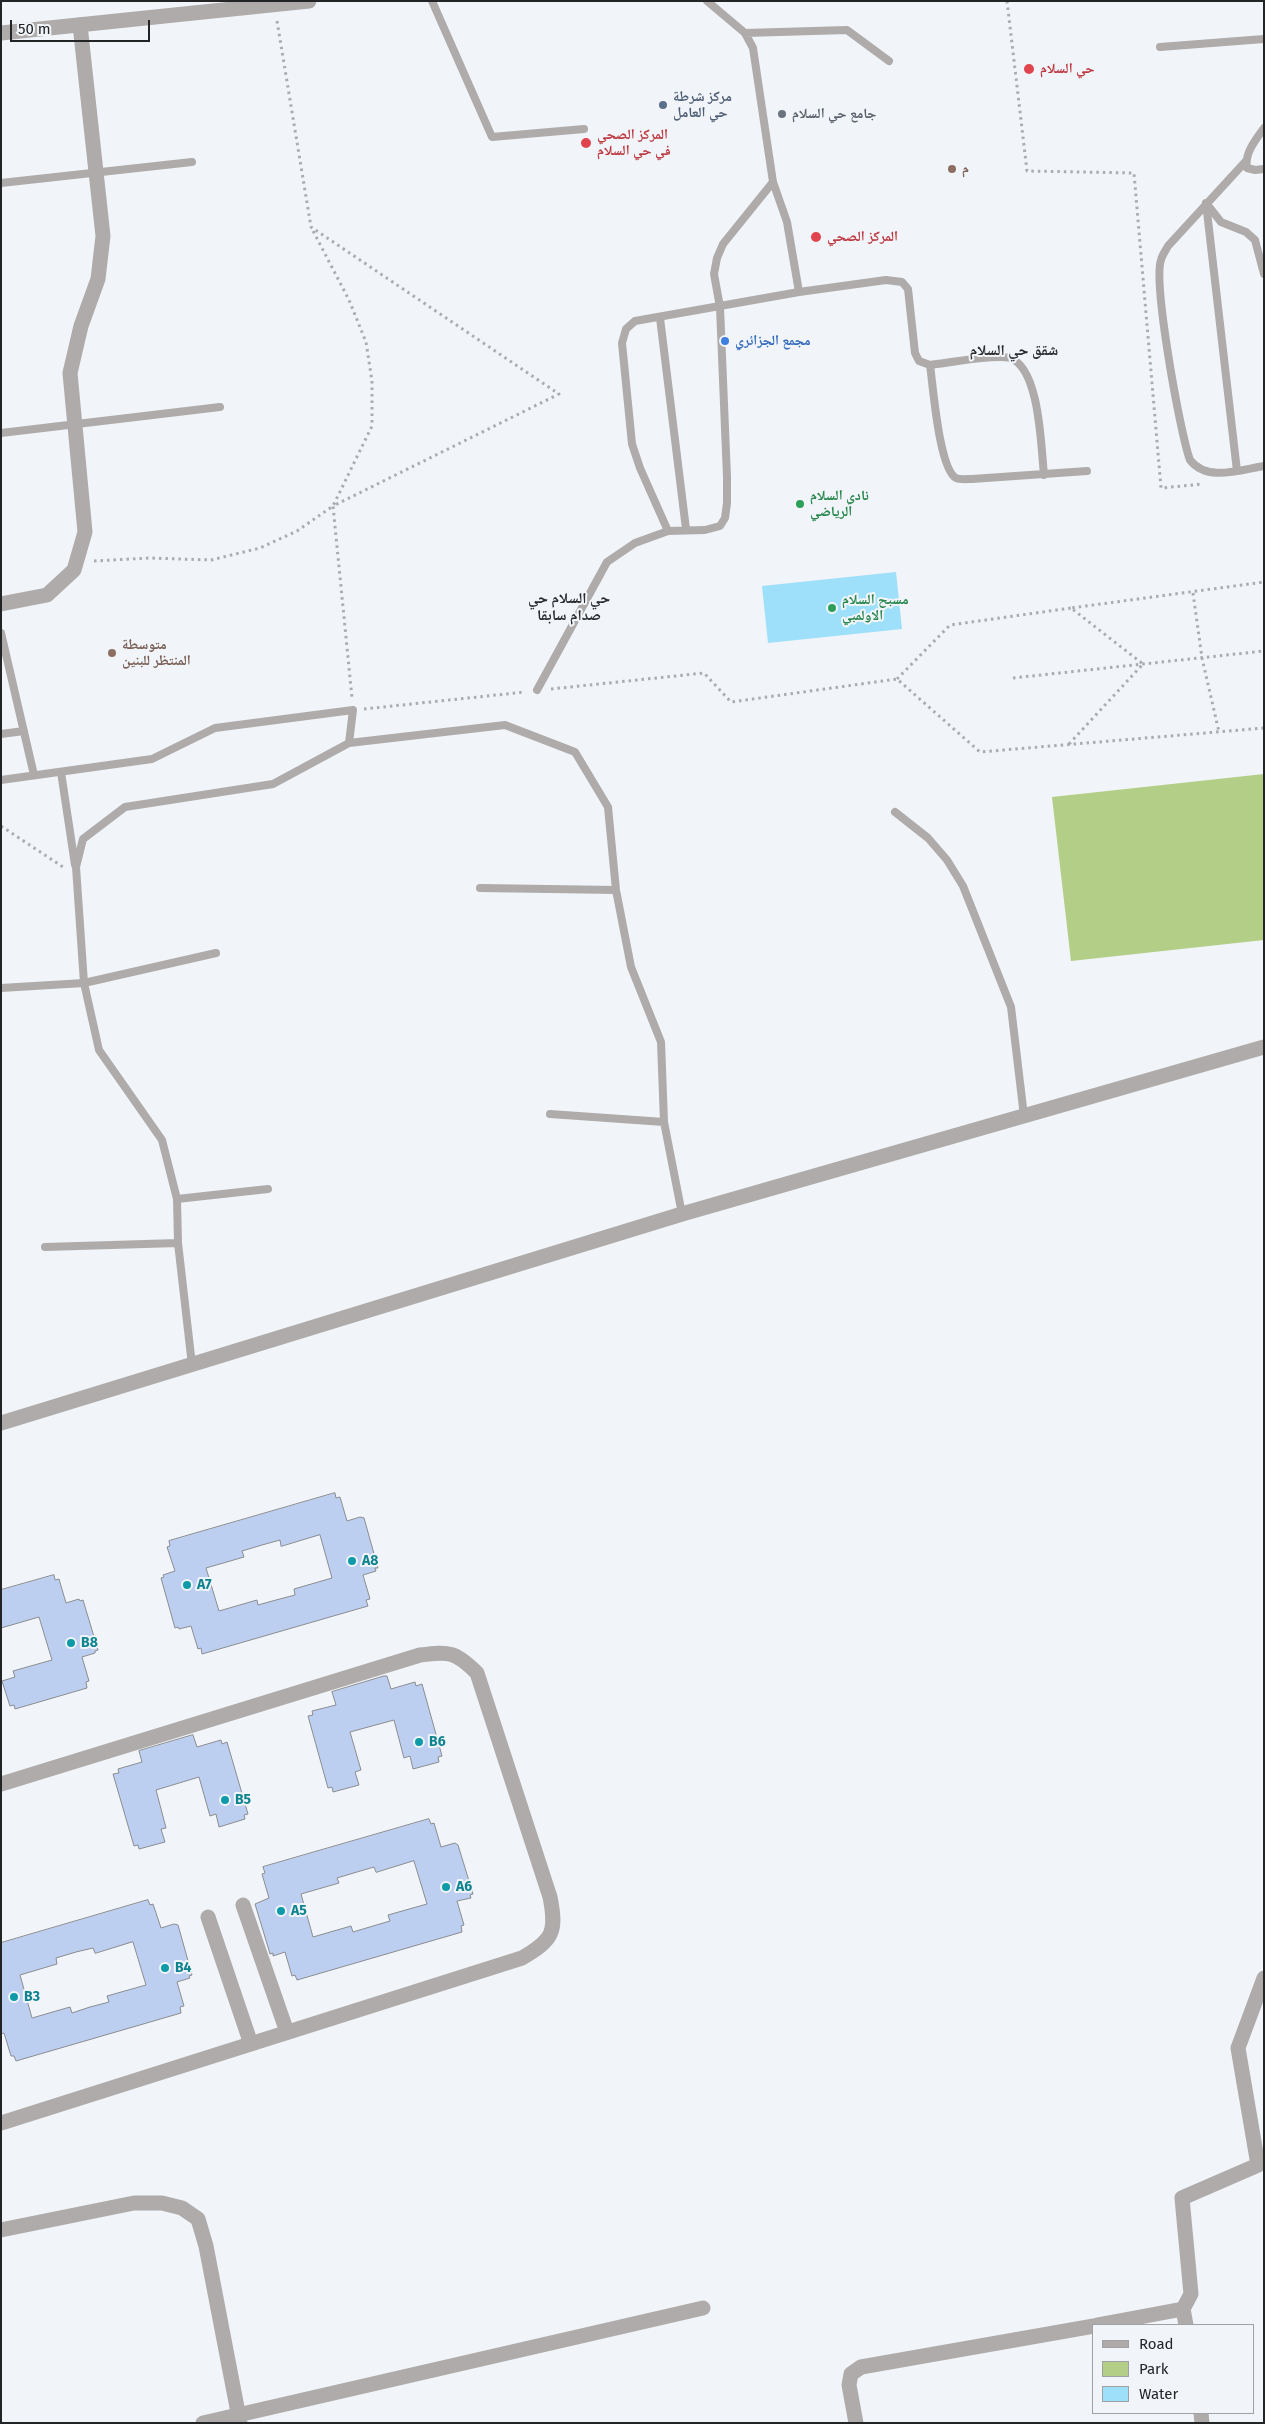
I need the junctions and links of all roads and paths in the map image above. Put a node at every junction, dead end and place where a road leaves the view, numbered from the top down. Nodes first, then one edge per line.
1 (309, 1) edge
2 (432, 1) edge
3 (707, 1) edge
4 (1007, 1) edge
5 (274, 5) junction
6 (80, 25) junction
7 (1, 33) edge
8 (745, 33) junction
9 (1264, 39) edge
10 (1160, 47) dead end
11 (889, 61) dead end
12 (1264, 128) edge
13 (584, 129) dead end
14 (1246, 161) junction
15 (192, 162) dead end
16 (1264, 169) edge
17 (97, 172) junction
18 (773, 182) junction
19 (1, 183) edge
20 (1206, 203) junction
21 (311, 227) junction
22 (1264, 274) edge
23 (798, 292) junction
24 (720, 307) junction
25 (660, 318) junction
26 (930, 365) junction
27 (220, 407) dead end
28 (73, 424) junction
29 (1, 433) edge
30 (1264, 466) edge
31 (1086, 471) dead end
32 (1237, 471) junction
33 (1044, 475) junction
34 (1208, 484) dead end
35 (334, 506) junction
36 (686, 529) junction
37 (668, 531) junction
38 (74, 570) junction
39 (1264, 582) edge
40 (1193, 593) junction
41 (1, 604) edge
42 (1071, 608) junction
43 (1, 633) edge
44 (1264, 651) edge
45 (1202, 658) junction
46 (1143, 664) junction
47 (1013, 678) dead end
48 (896, 679) junction
49 (537, 690) junction
50 (353, 710) junction
51 (1264, 728) edge
52 (24, 731) junction
53 (1220, 732) junction
54 (1, 734) edge
55 (349, 743) junction
56 (1069, 744) junction
57 (61, 772) junction
58 (34, 775) junction
59 (1, 780) edge
60 (895, 812) dead end
61 (1, 826) edge
62 (77, 876) junction
63 (480, 888) dead end
64 (616, 890) junction
65 (216, 953) dead end
66 (84, 983) junction
67 (1, 988) edge
68 (1264, 1047) edge
69 (550, 1114) dead end
70 (1024, 1116) junction
71 (664, 1122) junction
72 (268, 1189) dead end
73 (178, 1198) junction
74 (682, 1214) junction
75 (178, 1243) junction
76 (45, 1246) dead end
77 (192, 1365) junction
78 (1, 1423) edge
79 (1, 1784) edge
80 (243, 1905) dead end
81 (208, 1917) dead end
82 (1264, 1978) edge
83 (287, 2032) junction
84 (251, 2044) junction
85 (2, 2120) edge
86 (1261, 2166) edge
87 (1, 2230) edge
88 (703, 2308) dead end
89 (1183, 2309) junction
90 (1105, 2324) edge
91 (1186, 2324) edge
92 (1092, 2327) edge
93 (239, 2419) edge
94 (203, 2423) edge
95 (856, 2423) edge

1 - 5 street
2 - 13 lane
3 - 8 lane
4 - 34 path
5 - 6 street
5 - 21 path
6 - 7 street
6 - 17 street
8 - 11 lane
8 - 18 lane
9 - 10 lane
12 - 14 lane
14 - 16 lane
14 - 20 lane
15 - 17 lane
17 - 19 lane
17 - 28 street
18 - 23 lane
18 - 24 lane
20 - 22 lane
20 - 32 lane
20 - 32 lane
21 - 35 path
21 - 35 path
23 - 24 lane
23 - 26 lane
24 - 25 lane
24 - 36 lane
25 - 36 lane
25 - 37 lane
26 - 33 lane
26 - 33 lane
27 - 28 lane
28 - 29 lane
28 - 38 street
30 - 32 lane
31 - 33 lane
35 - 38 path
35 - 50 path
36 - 37 lane
37 - 49 lane
38 - 41 street
39 - 40 path
40 - 42 path
40 - 45 path
42 - 46 path
42 - 48 path
43 - 52 lane
44 - 45 path
45 - 46 path
45 - 53 path
46 - 47 path
46 - 56 path
48 - 49 path
48 - 56 path
49 - 50 path
50 - 55 lane
50 - 57 lane
51 - 53 path
52 - 54 lane
52 - 58 lane
53 - 56 path
55 - 62 lane
55 - 64 lane
57 - 58 lane
57 - 62 lane
58 - 59 lane
60 - 70 lane
61 - 62 path
62 - 66 lane
63 - 64 lane
64 - 71 lane
65 - 66 lane
66 - 67 lane
66 - 73 lane
68 - 70 street
69 - 71 lane
70 - 74 street
71 - 74 lane
72 - 73 lane
73 - 75 lane
74 - 77 street
75 - 76 lane
75 - 77 lane
77 - 78 street
79 - 83 street
80 - 83 street
81 - 84 street
82 - 86 street
83 - 84 street
84 - 85 street
86 - 89 street
87 - 93 street
88 - 93 street
89 - 90 street
89 - 91 street
92 - 95 street
93 - 94 street

